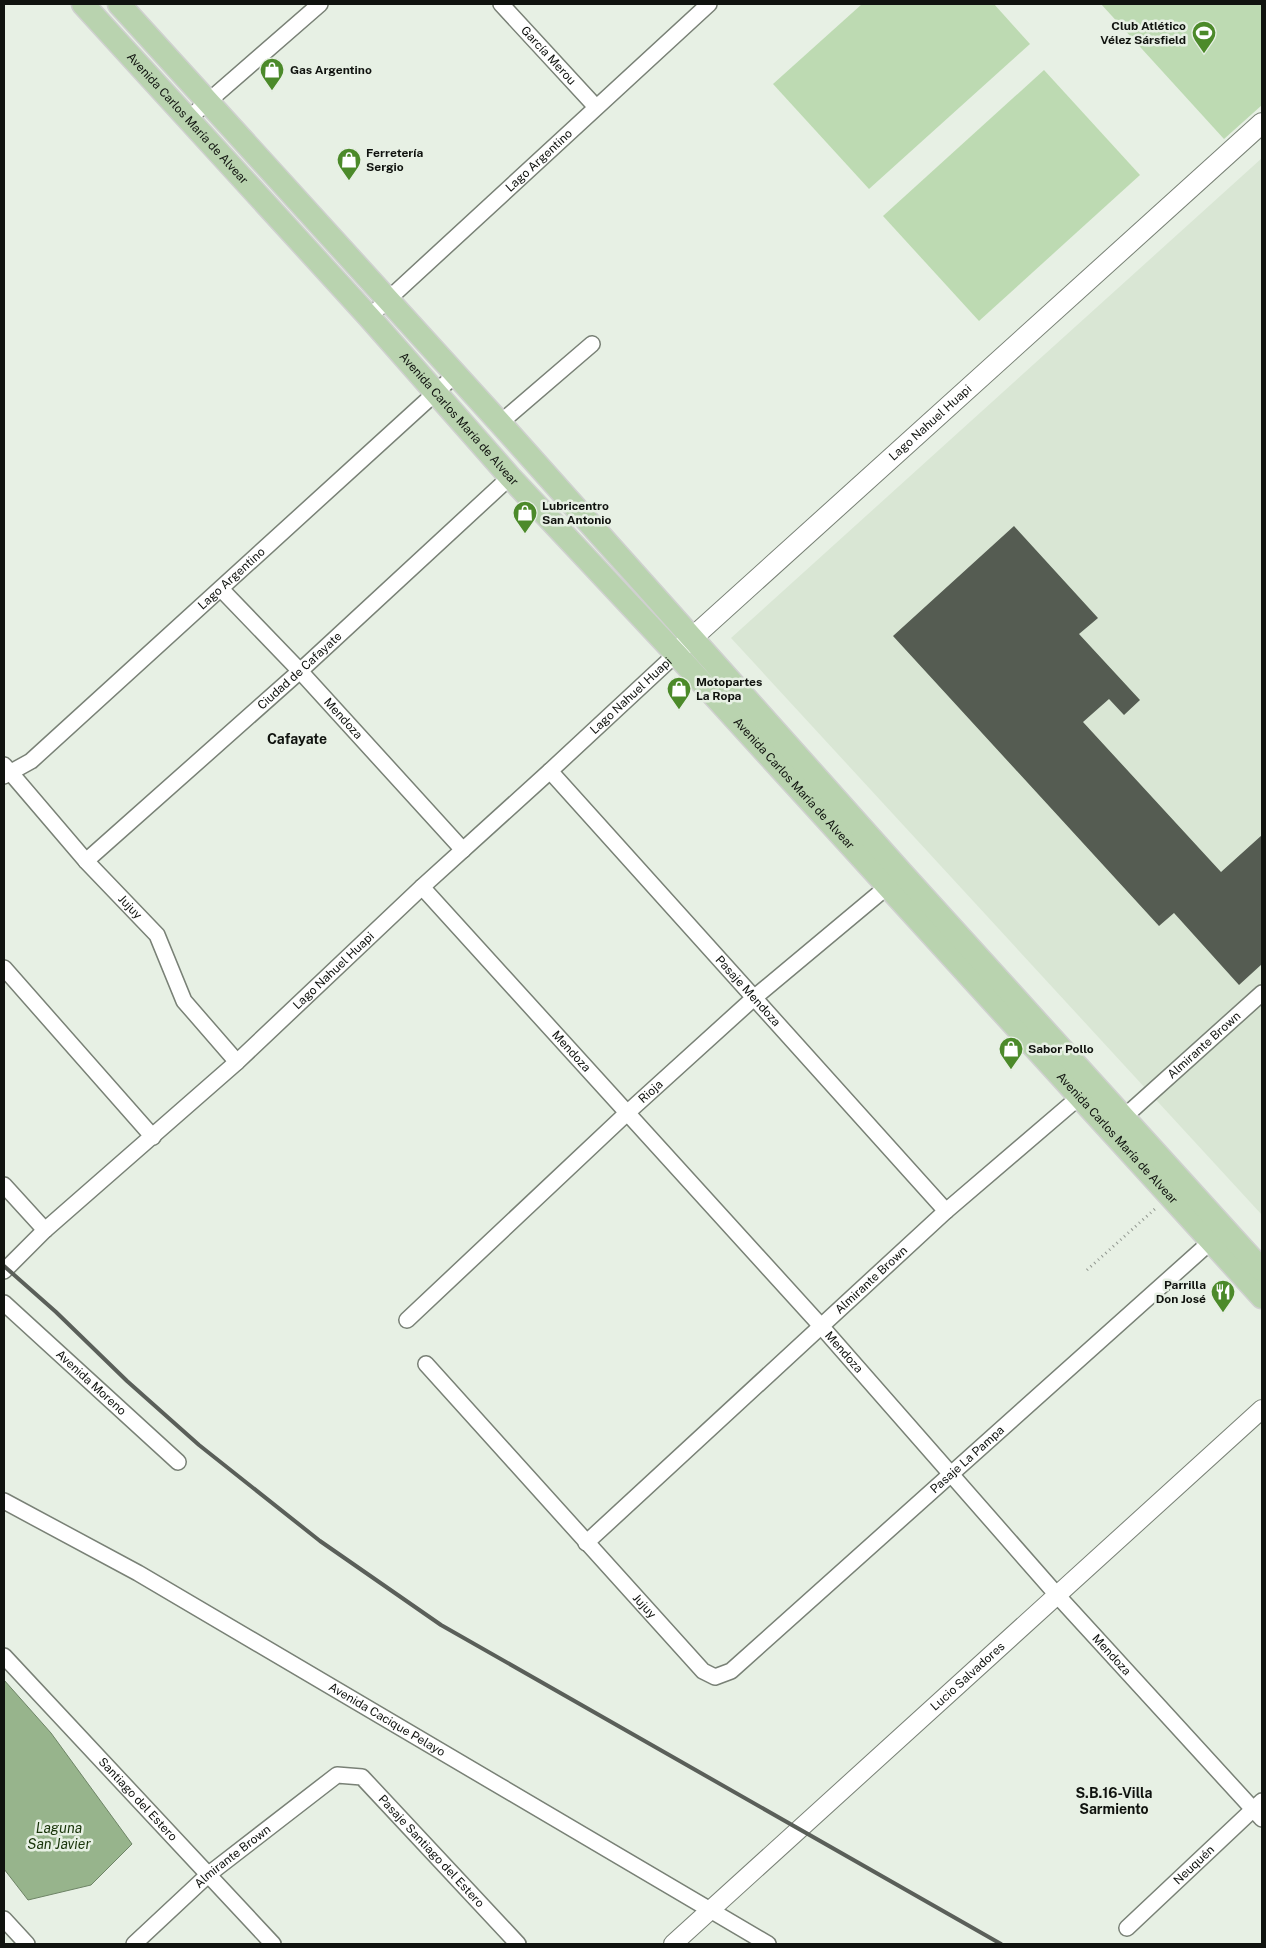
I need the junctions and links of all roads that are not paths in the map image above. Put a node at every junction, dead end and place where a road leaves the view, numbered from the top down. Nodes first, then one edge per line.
1 (83, 4) edge
2 (119, 4) edge
3 (320, 4) edge
4 (501, 4) edge
5 (709, 4) edge
6 (209, 102) junction
7 (596, 107) junction
8 (188, 119) junction
9 (1262, 123) edge
10 (387, 299) junction
11 (369, 317) junction
12 (592, 344) dead end
13 (454, 375) junction
14 (436, 392) junction
15 (500, 422) junction
16 (510, 477) junction
17 (221, 588) junction
18 (693, 638) junction
19 (676, 654) junction
20 (300, 671) junction
21 (6, 771) edge
22 (550, 771) junction
23 (463, 850) junction
24 (86, 861) junction
25 (895, 880) junction
26 (422, 887) junction
27 (4, 968) edge
28 (1262, 993) edge
29 (755, 996) junction
30 (237, 1062) junction
31 (1087, 1090) junction
32 (627, 1113) junction
33 (1123, 1118) junction
34 (153, 1137) junction
35 (4, 1185) edge
36 (946, 1211) junction
37 (45, 1230) junction
38 (1218, 1235) junction
39 (1262, 1270) edge
40 (4, 1271) edge
41 (1262, 1297) edge
42 (4, 1303) edge
43 (407, 1320) dead end
44 (821, 1326) junction
45 (426, 1364) dead end
46 (1262, 1409) edge
47 (178, 1462) dead end
48 (951, 1474) junction
49 (4, 1501) edge
50 (586, 1543) junction
51 (1057, 1596) junction
52 (4, 1656) edge
53 (703, 1671) joint
54 (337, 1776) joint
55 (1259, 1810) edge
56 (209, 1874) junction
57 (709, 1911) junction
58 (4, 1919) edge
59 (1127, 1928) dead end
60 (27, 1944) edge
61 (134, 1944) edge
62 (273, 1944) edge
63 (518, 1944) edge
64 (672, 1944) edge
65 (768, 1944) edge

1 - 8 main road, Avenida Carlos María de Alvear
2 - 6 main road, Avenida Carlos María de Alvear
3 - 6 street
4 - 7 street, García Merou
5 - 7 street, Lago Argentino
6 - 8 street
6 - 10 main road, Avenida Carlos María de Alvear
7 - 10 street, Lago Argentino
8 - 11 main road, Avenida Carlos María de Alvear
9 - 18 main road, Lago Nahuel Huapi
10 - 11 street, Lago Argentino
10 - 13 main road, Avenida Carlos María de Alvear
11 - 14 main road, Avenida Carlos María de Alvear
12 - 15 street
13 - 14 street, Lago Argentino
13 - 15 main road, Avenida Carlos María de Alvear
14 - 16 main road, Avenida Carlos María de Alvear
14 - 17 street, Lago Argentino
15 - 18 main road, Avenida Carlos María de Alvear
16 - 19 main road, Avenida Carlos María de Alvear
16 - 20 street, Ciudad de Cafayate
17 - 20 street, Mendoza
17 - 21 street, Lago Argentino
18 - 19 main road, Lago Nahuel Huapi
18 - 25 main road, Avenida Carlos María de Alvear
19 - 22 street, Lago Nahuel Huapi
19 - 25 main road, Avenida Carlos María de Alvear
20 - 23 street, Mendoza
20 - 24 street, Ciudad de Cafayate
21 - 24 street, Jujuy
22 - 23 street, Lago Nahuel Huapi
22 - 29 street, Pasaje Mendoza
23 - 26 street, Lago Nahuel Huapi
24 - 30 street, Jujuy
25 - 29 street, Rioja
25 - 31 main road, Avenida Carlos María de Alvear
26 - 30 street, Lago Nahuel Huapi
26 - 32 street, Mendoza
27 - 34 street
28 - 33 street, Almirante Brown
29 - 32 street, Rioja
29 - 36 street, Pasaje Mendoza
30 - 34 street, Lago Nahuel Huapi
31 - 33 main road, Avenida Carlos María de Alvear
31 - 36 street, Almirante Brown
31 - 38 main road, Avenida Carlos María de Alvear
32 - 43 street, Rioja
32 - 44 street, Mendoza
33 - 38 main road, Avenida Carlos María de Alvear
34 - 37 street, Lago Nahuel Huapi
35 - 37 street
36 - 44 street, Almirante Brown
37 - 40 street, Lago Nahuel Huapi
38 - 39 main road, Avenida Carlos María de Alvear
38 - 41 main road, Avenida Carlos María de Alvear
38 - 48 street, Pasaje La Pampa
42 - 47 street, Avenida Moreno
44 - 48 street, Mendoza
44 - 50 street, Almirante Brown
45 - 50 street, Jujuy
46 - 51 street, Lucio Salvadores
48 - 51 street, Mendoza
48 - 53 street, Pasaje La Pampa
49 - 57 street, Avenida Cacique Pelayo
50 - 53 street, Jujuy
51 - 55 street, Mendoza
51 - 57 street, Lucio Salvadores
52 - 56 street, Santiago del Estero
54 - 56 street, Almirante Brown
54 - 63 street, Pasaje Santiago del Estero
55 - 59 street, Neuquén
56 - 61 street, Almirante Brown
56 - 62 street, Santiago del Estero
57 - 64 street, Lucio Salvadores
57 - 65 street, Avenida Cacique Pelayo
58 - 60 street

